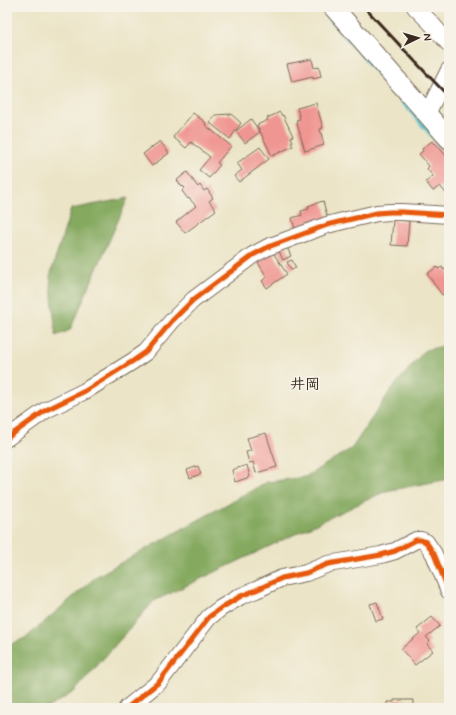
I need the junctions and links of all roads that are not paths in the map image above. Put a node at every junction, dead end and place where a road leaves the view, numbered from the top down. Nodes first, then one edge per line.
1 (333, 7) edge
2 (415, 7) edge
3 (449, 44) edge
4 (449, 70) edge
5 (427, 114) junction
6 (449, 139) edge
7 (449, 215) edge
8 (7, 438) edge
9 (449, 591) edge
10 (127, 708) edge

1 - 5 street
2 - 3 street
4 - 5 street
5 - 6 street
7 - 8 street
9 - 10 street

